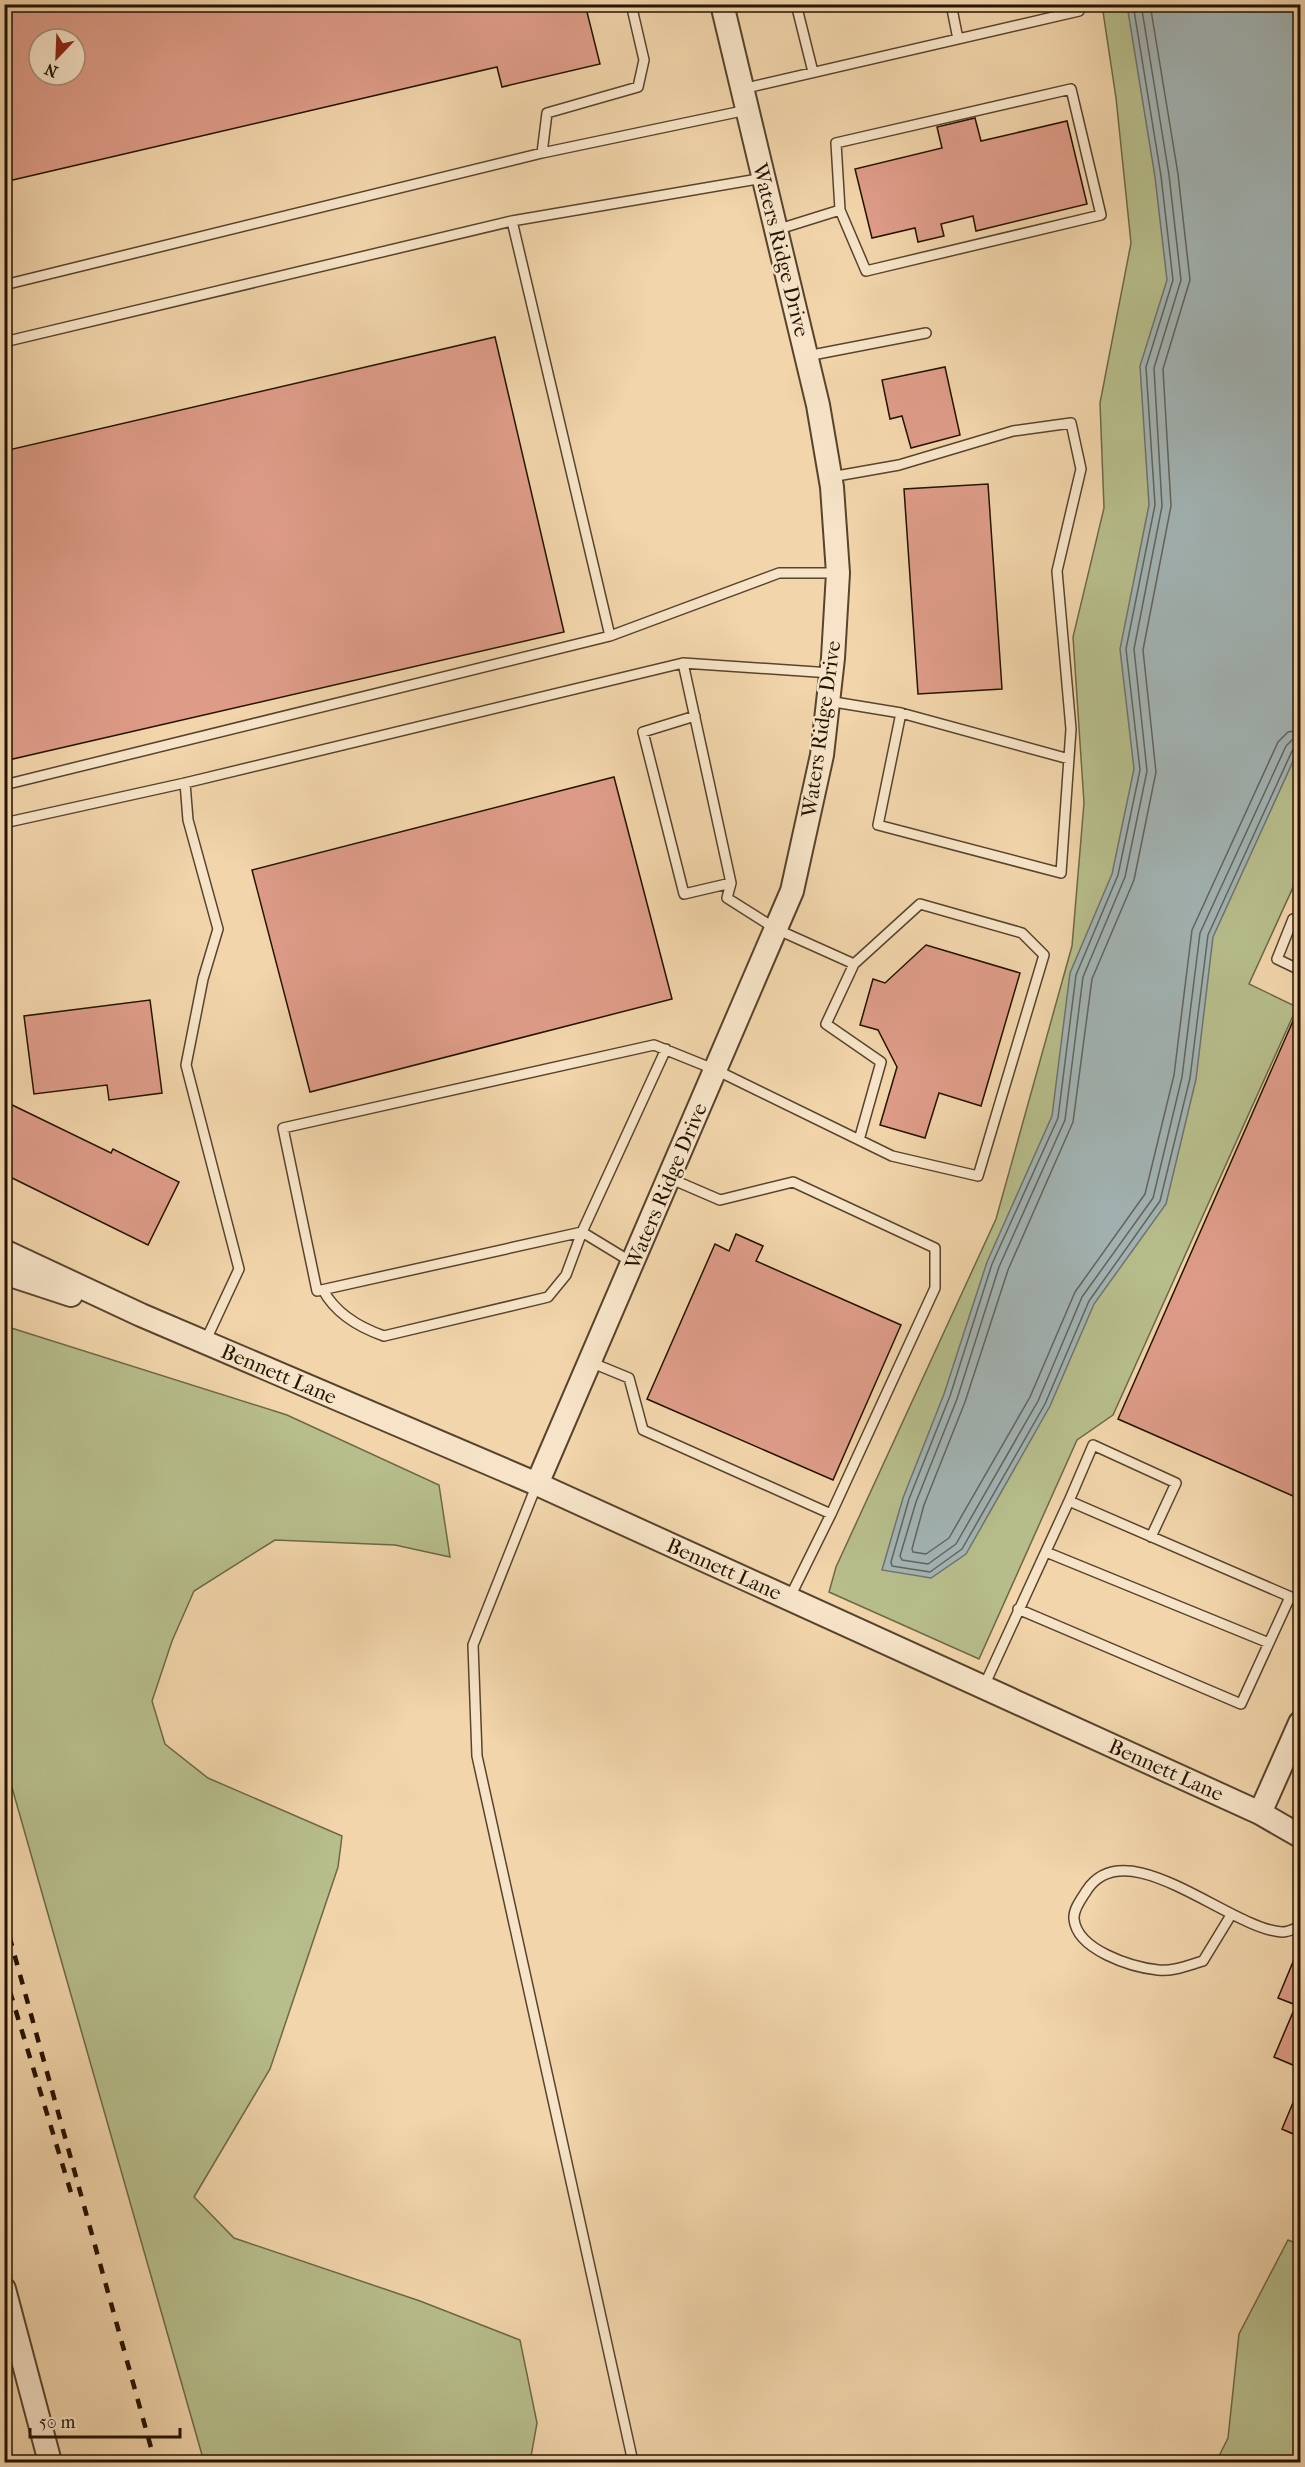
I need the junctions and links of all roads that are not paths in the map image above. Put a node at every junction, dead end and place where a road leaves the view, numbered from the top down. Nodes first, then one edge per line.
1 (631, 4) edge
2 (722, 4) edge
3 (951, 4) edge
4 (796, 5) edge
5 (1080, 11) dead end
6 (958, 39) junction
7 (813, 72) junction
8 (745, 100) junction
9 (542, 153) junction
10 (764, 178) junction
11 (840, 210) junction
12 (512, 221) junction
13 (776, 230) junction
14 (4, 285) edge
15 (926, 333) dead end
16 (4, 342) edge
17 (807, 356) junction
18 (830, 477) junction
19 (838, 573) junction
20 (610, 636) junction
21 (683, 663) junction
22 (831, 674) junction
23 (828, 701) junction
24 (901, 713) junction
25 (694, 716) junction
26 (1069, 759) junction
27 (185, 783) junction
28 (4, 785) edge
29 (4, 823) edge
30 (731, 883) junction
31 (1300, 923) edge
32 (776, 929) junction
33 (854, 964) junction
34 (1300, 970) edge
35 (666, 1049) junction
36 (716, 1070) junction
37 (859, 1140) junction
38 (669, 1178) junction
39 (582, 1232) junction
40 (4, 1251) edge
41 (633, 1263) junction
42 (4, 1273) edge
43 (323, 1290) junction
44 (141, 1315) junction
45 (205, 1342) junction
46 (590, 1362) junction
47 (537, 1484) junction
48 (1069, 1501) junction
49 (831, 1514) junction
50 (1151, 1537) junction
51 (1046, 1552) junction
52 (1290, 1597) junction
53 (789, 1599) junction
54 (1300, 1601) edge
55 (1018, 1610) junction
56 (1269, 1643) junction
57 (983, 1687) junction
58 (1300, 1723) edge
59 (1260, 1813) junction
60 (1300, 1836) edge
61 (1231, 1915) junction
62 (1300, 1923) edge
63 (4, 2289) edge
64 (50, 2463) edge
65 (633, 2463) edge

1 - 9 lane
2 - 8 street, Waters Ridge Drive
3 - 6 lane
4 - 7 lane
5 - 6 lane
6 - 7 lane
7 - 8 lane
8 - 9 lane
8 - 10 street, Waters Ridge Drive
9 - 14 lane
10 - 12 lane
10 - 13 street, Waters Ridge Drive
11 - 11 lane
11 - 13 lane
12 - 16 lane
12 - 20 lane
13 - 17 street, Waters Ridge Drive
15 - 17 lane
17 - 18 street, Waters Ridge Drive
18 - 19 street, Waters Ridge Drive
18 - 26 lane
19 - 20 lane
19 - 22 street, Waters Ridge Drive
20 - 28 lane
21 - 22 lane
21 - 25 lane
21 - 27 lane
22 - 23 street, Waters Ridge Drive
23 - 24 lane
23 - 32 street, Waters Ridge Drive
24 - 26 lane
24 - 26 lane
25 - 30 lane
25 - 30 lane
27 - 29 lane
27 - 45 lane
30 - 32 lane
31 - 34 lane
32 - 33 lane
32 - 36 street, Waters Ridge Drive
33 - 37 lane
33 - 37 lane
35 - 36 lane
35 - 39 lane
35 - 43 lane
36 - 37 lane
36 - 38 street, Waters Ridge Drive
38 - 41 street, Waters Ridge Drive
38 - 49 lane
39 - 41 lane
39 - 43 lane
39 - 43 lane
40 - 44 street, Bennett Lane
41 - 46 street, Waters Ridge Drive
42 - 44 street, Bennett Lane
44 - 45 street, Bennett Lane
45 - 47 street, Bennett Lane
46 - 47 street, Waters Ridge Drive
46 - 49 lane
47 - 53 street, Bennett Lane
47 - 65 lane
48 - 50 lane
48 - 50 lane
48 - 51 lane
49 - 53 lane
50 - 52 lane
51 - 55 lane
51 - 56 lane
52 - 54 lane
52 - 56 lane
53 - 57 street, Bennett Lane
55 - 56 lane
55 - 57 lane
57 - 59 street, Bennett Lane
58 - 59 street
59 - 60 street, Bennett Lane
61 - 61 lane
61 - 62 lane
63 - 64 street

